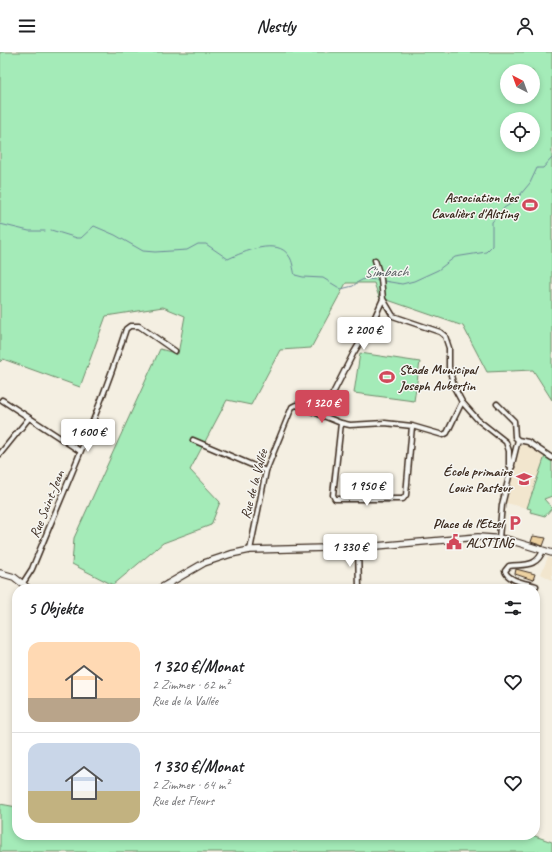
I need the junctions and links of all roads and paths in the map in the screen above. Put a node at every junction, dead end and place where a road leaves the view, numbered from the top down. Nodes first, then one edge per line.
1 (375, 260) dead end
2 (383, 299) junction
3 (175, 351) dead end
4 (2, 400) dead end
5 (462, 402) junction
6 (497, 404) dead end
7 (322, 415) junction
8 (29, 418) junction
9 (340, 423) junction
10 (412, 426) junction
11 (193, 440) dead end
12 (518, 440) junction
13 (80, 451) junction
14 (0, 454) edge
15 (552, 458) edge
16 (512, 467) junction
17 (266, 471) junction
18 (499, 538) junction
19 (358, 547) junction
20 (250, 550) junction
21 (543, 550) junction
22 (551, 551) edge
23 (0, 573) edge
24 (23, 583) joint
25 (167, 584) edge
26 (359, 584) edge
27 (530, 584) edge

1 - 2 street
2 - 5 street
2 - 7 street
3 - 13 street, Rue Saint-Jean
4 - 8 street
5 - 10 street, Rue de la Vallée
5 - 16 street
6 - 12 street
7 - 9 street, Rue de la Vallée
7 - 17 street, Rue de la Vallée
8 - 13 street
8 - 14 street
9 - 10 street, Rue de la Vallée
9 - 10 street
11 - 17 street
12 - 15 street
12 - 16 street
13 - 24 street, Rue Saint-Jean
16 - 18 street
17 - 20 street, Rue de la Vallée
18 - 19 main road
18 - 21 main road
19 - 20 main road
19 - 26 street
20 - 25 main road
21 - 22 main road
21 - 27 street
23 - 24 main road

